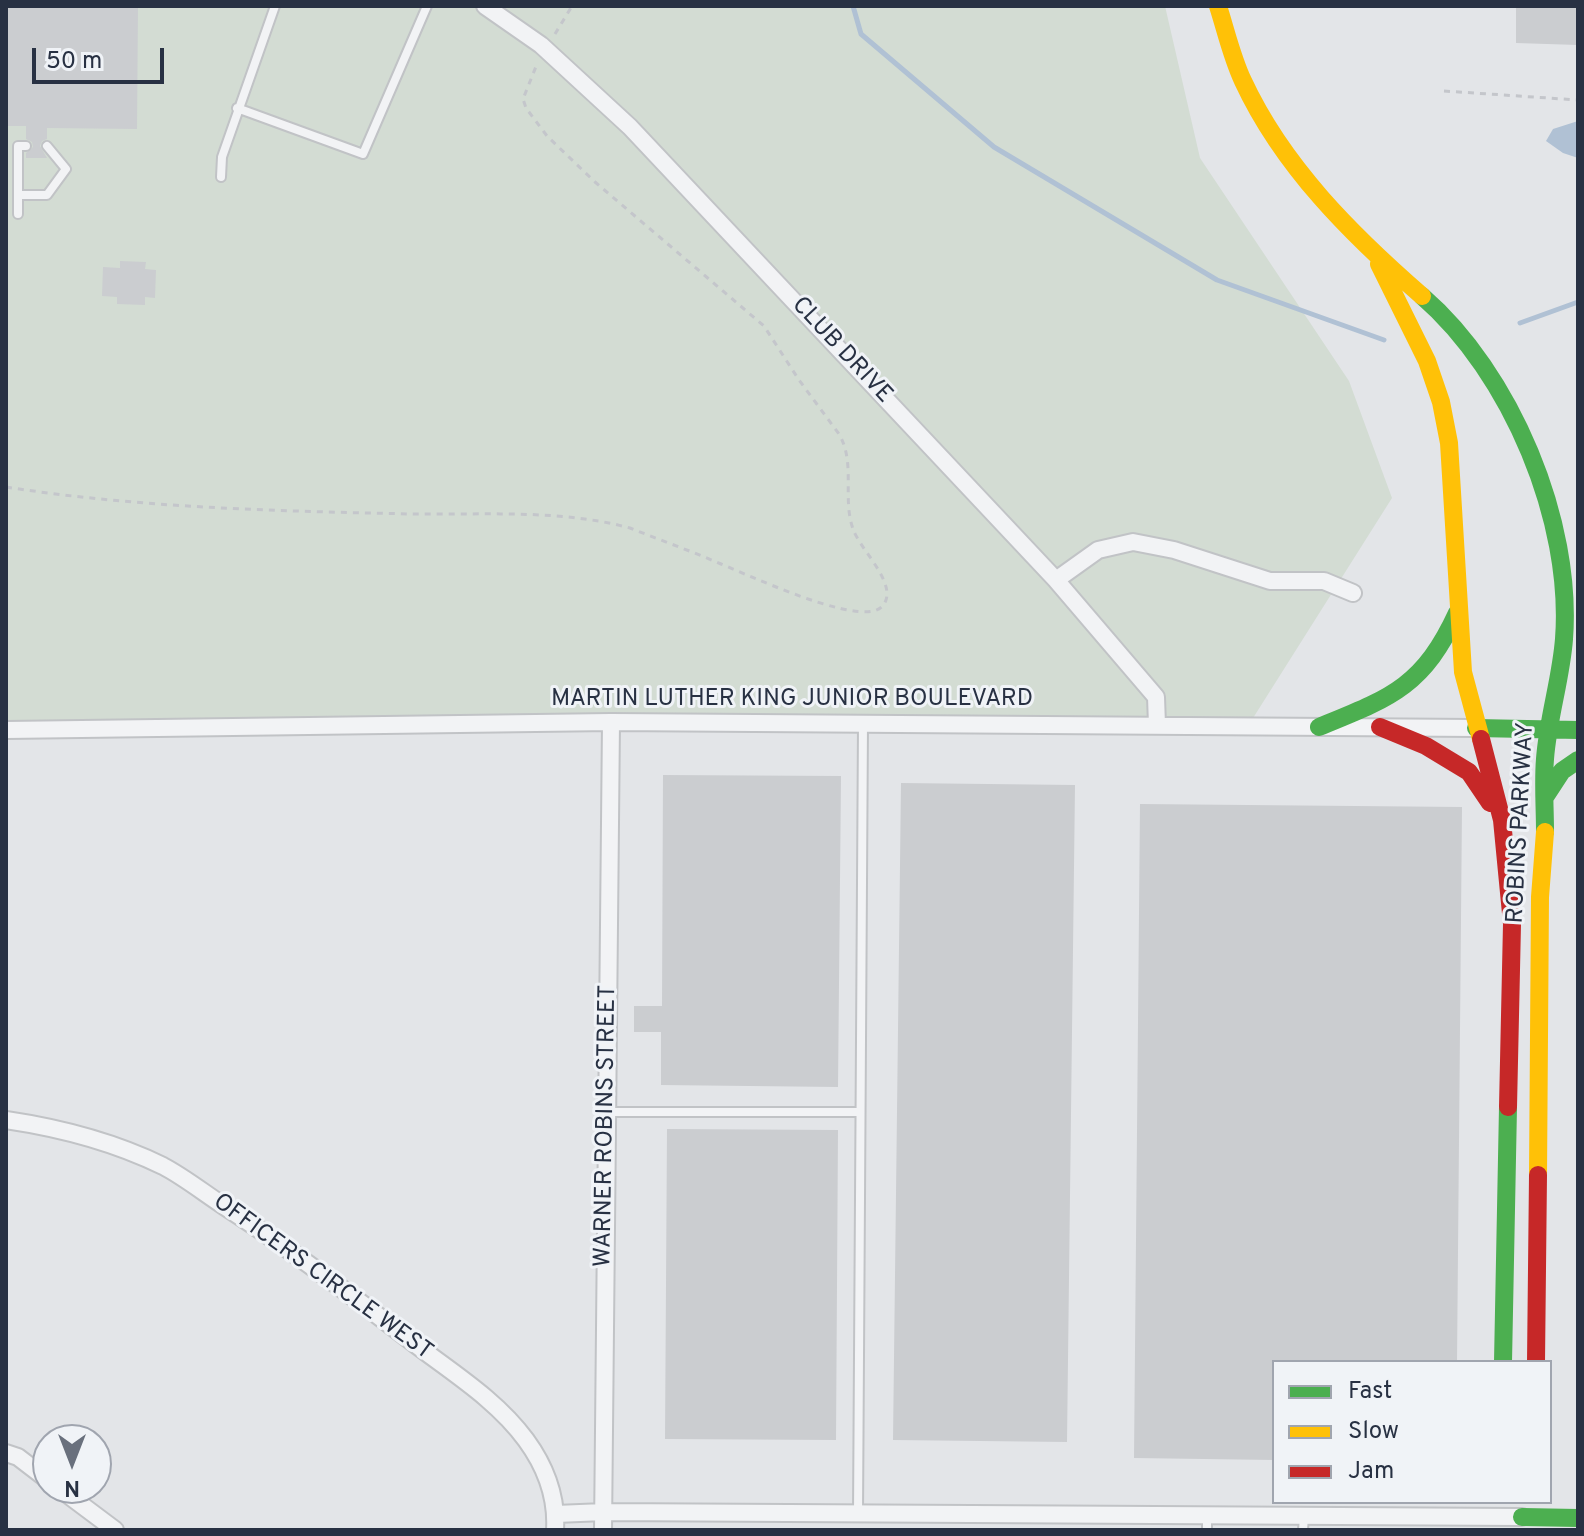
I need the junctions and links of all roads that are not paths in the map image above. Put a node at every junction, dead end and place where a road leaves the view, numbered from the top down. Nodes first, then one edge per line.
1 (275, 6) edge
2 (427, 6) edge
3 (485, 6) edge
4 (1218, 6) edge
5 (237, 108) junction
6 (26, 146) dead end
7 (47, 146) dead end
8 (221, 177) dead end
9 (18, 195) junction
10 (18, 214) dead end
11 (1374, 254) junction
12 (1056, 580) junction
13 (1353, 593) dead end
14 (1459, 607) junction
15 (1564, 639) junction
16 (1578, 661) edge
17 (611, 722) junction
18 (863, 724) junction
19 (1157, 725) junction
20 (1319, 727) junction
21 (1380, 727) junction
22 (1476, 728) junction
23 (6, 730) edge
24 (1550, 730) junction
25 (1578, 730) edge
26 (1578, 760) edge
27 (1545, 797) junction
28 (1502, 820) junction
29 (607, 1112) junction
30 (860, 1112) junction
31 (6, 1120) edge
32 (1503, 1360) edge
33 (1536, 1360) edge
34 (6, 1453) edge
35 (32, 1468) edge
36 (80, 1504) edge
37 (604, 1512) junction
38 (1521, 1513) edge
39 (858, 1514) junction
40 (1578, 1518) edge
41 (555, 1522) edge
42 (1207, 1523) edge
43 (1304, 1524) edge
44 (115, 1530) edge
45 (603, 1530) edge

1 - 5 lane
2 - 5 lane
3 - 12 street, CLUB DRIVE
4 - 11 street, ROBINS PARKWAY
5 - 8 lane
6 - 9 lane
7 - 9 lane
9 - 10 lane
11 - 14 street, ROBINS PARKWAY
11 - 15 street, ROBINS PARKWAY
12 - 13 street
12 - 19 street, CLUB DRIVE
14 - 20 street
14 - 22 street, ROBINS PARKWAY
15 - 16 street
15 - 24 street, ROBINS PARKWAY
17 - 18 street, MARTIN LUTHER KING JUNIOR BOULEVARD
17 - 23 street, MARTIN LUTHER KING JUNIOR BOULEVARD
17 - 29 street, WARNER ROBINS STREET
18 - 19 street, MARTIN LUTHER KING JUNIOR BOULEVARD
18 - 30 lane
19 - 20 street, MARTIN LUTHER KING JUNIOR BOULEVARD
20 - 21 street, MARTIN LUTHER KING JUNIOR BOULEVARD
21 - 22 street, MARTIN LUTHER KING JUNIOR BOULEVARD
21 - 28 street
22 - 24 street, MARTIN LUTHER KING JUNIOR BOULEVARD
22 - 28 street, ROBINS PARKWAY
24 - 25 street, MARTIN LUTHER KING JUNIOR BOULEVARD
24 - 27 street, ROBINS PARKWAY
26 - 27 street
27 - 33 street, ROBINS PARKWAY
28 - 32 street, ROBINS PARKWAY
29 - 30 lane
29 - 37 street, WARNER ROBINS STREET
30 - 39 lane
31 - 41 street, OFFICERS CIRCLE WEST
34 - 35 street
36 - 44 street
37 - 39 street
37 - 41 street
37 - 45 street, WARNER ROBINS STREET
38 - 40 street
38 - 43 street
39 - 42 street
42 - 43 street

